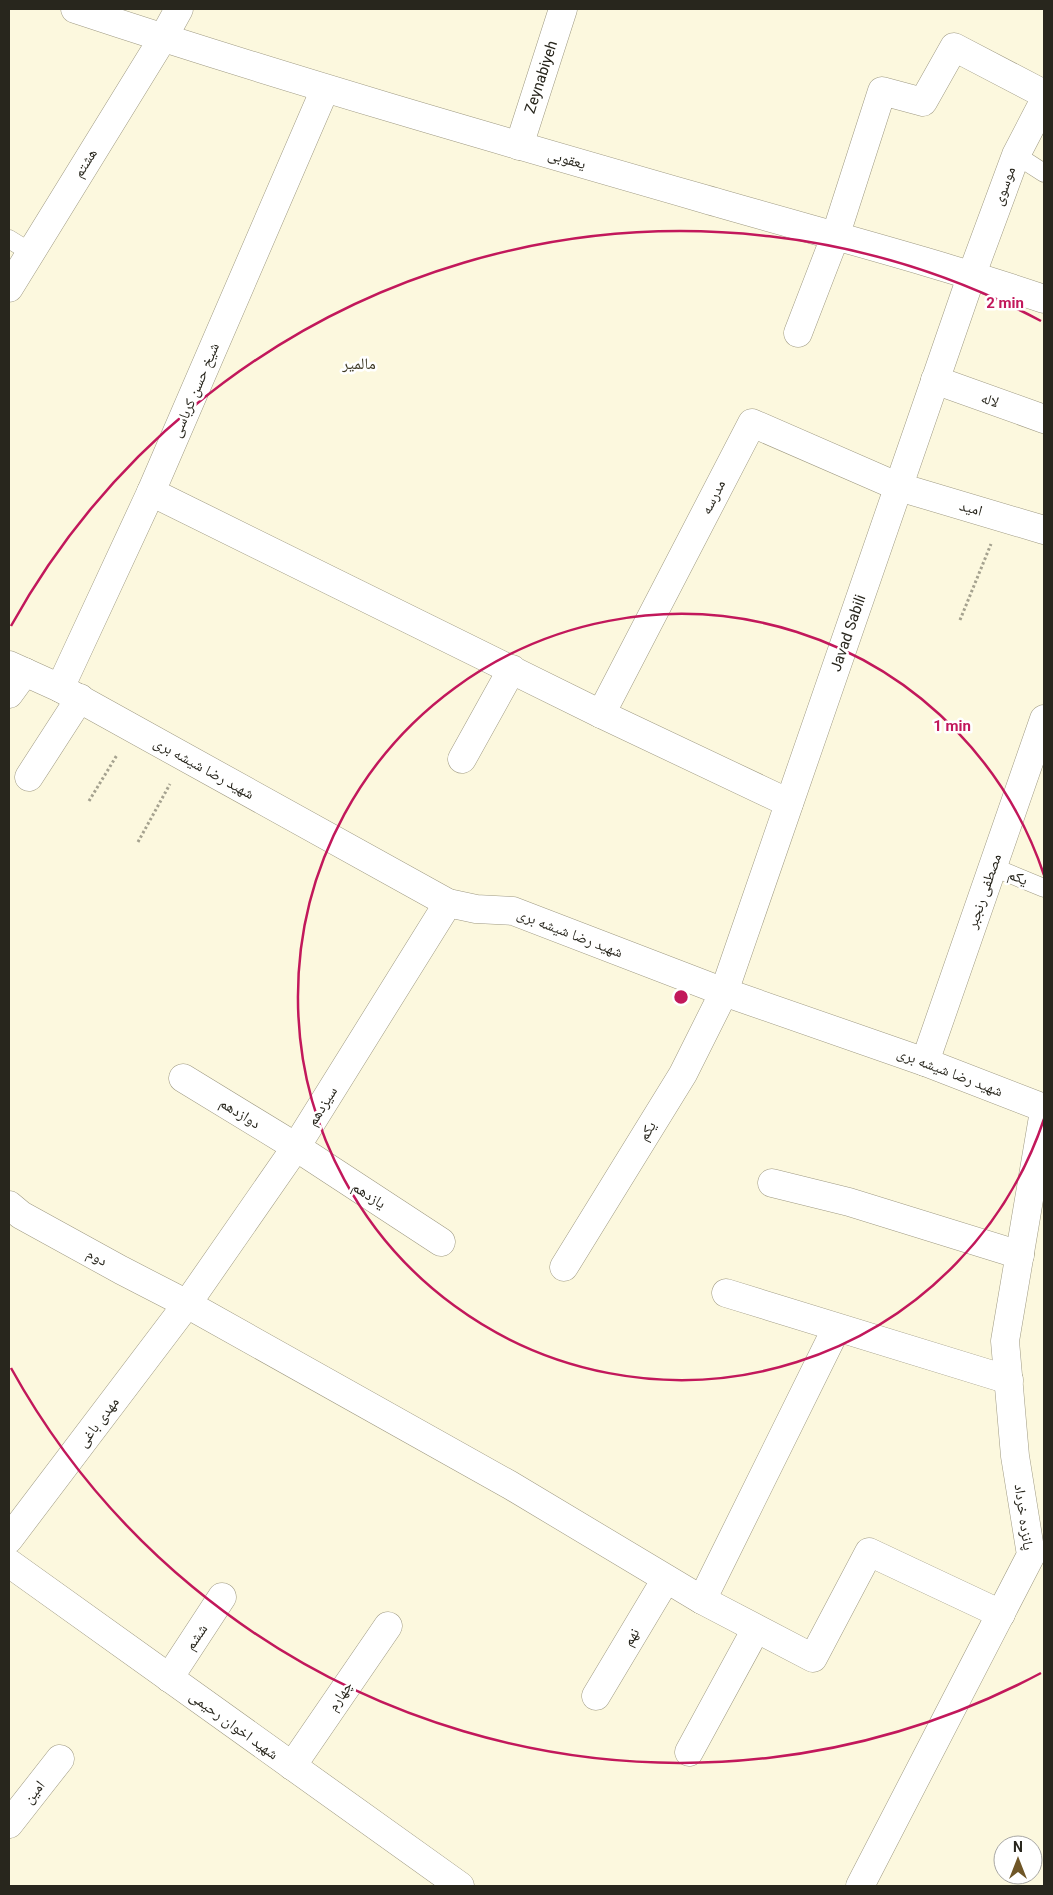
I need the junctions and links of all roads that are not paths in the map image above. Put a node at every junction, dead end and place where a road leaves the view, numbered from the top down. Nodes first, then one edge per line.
1 (75, 9) edge
2 (179, 9) edge
3 (564, 9) edge
4 (163, 38) junction
5 (325, 89) junction
6 (1044, 94) edge
7 (1044, 101) edge
8 (519, 146) junction
9 (1016, 155) junction
10 (1044, 173) edge
11 (835, 237) junction
12 (19, 246) edge
13 (972, 274) junction
14 (9, 288) edge
15 (1044, 299) edge
16 (798, 332) dead end
17 (935, 380) junction
18 (1044, 419) edge
19 (898, 487) junction
20 (151, 492) junction
21 (1044, 530) edge
22 (17, 669) edge
23 (512, 669) junction
24 (70, 693) junction
25 (9, 694) edge
26 (602, 714) junction
27 (1043, 729) edge
28 (462, 759) dead end
29 (29, 777) dead end
30 (789, 803) junction
31 (993, 867) junction
32 (1044, 888) edge
33 (448, 903) junction
34 (724, 992) junction
35 (925, 1062) junction
36 (183, 1078) dead end
37 (1044, 1109) edge
38 (296, 1147) junction
39 (772, 1183) dead end
40 (13, 1216) edge
41 (441, 1242) dead end
42 (1020, 1255) junction
43 (564, 1267) dead end
44 (726, 1293) dead end
45 (187, 1304) junction
46 (836, 1329) junction
47 (1008, 1380) junction
48 (9, 1539) edge
49 (1038, 1558) edge
50 (9, 1563) edge
51 (666, 1579) junction
52 (222, 1597) dead end
53 (702, 1600) junction
54 (1001, 1614) junction
55 (388, 1626) dead end
56 (756, 1629) junction
57 (169, 1678) junction
58 (596, 1696) dead end
59 (689, 1752) dead end
60 (60, 1759) dead end
61 (292, 1766) junction
62 (9, 1824) edge
63 (460, 1886) edge
64 (860, 1886) edge

1 - 4 street, یعقوبی
2 - 4 street, هشتم
3 - 8 street, Zeynabiyeh
4 - 5 street, یعقوبی
4 - 12 street, هشتم
5 - 8 street, یعقوبی
5 - 20 street, شیخ حسن کرباسی
6 - 11 street
7 - 9 street, موسوی
8 - 11 street, یعقوبی
9 - 10 lane
9 - 13 street, موسوی
11 - 13 street, یعقوبی
11 - 16 street
12 - 14 street, هشتم
13 - 15 street, یعقوبی
13 - 17 street, Javad Sabili
17 - 18 street, لاله
17 - 19 street, Javad Sabili
19 - 21 street, امید
19 - 26 street, مدرسه
19 - 30 street, Javad Sabili
20 - 23 street
20 - 24 street, شیخ حسن کرباسی
22 - 24 street, شهید رضا شیشه بری
22 - 25 street
23 - 26 street
23 - 28 street
24 - 29 street, شیخ حسن کرباسی
24 - 33 street, شهید رضا شیشه بری
26 - 30 street
27 - 31 street, مصطفی رنجبر
30 - 34 street, Javad Sabili
31 - 32 lane, یکم
31 - 35 street, مصطفی رنجبر
33 - 34 street, شهید رضا شیشه بری
33 - 38 street, سیزدهم
34 - 35 street, شهید رضا شیشه بری
34 - 43 street, یکم
35 - 37 street, شهید رضا شیشه بری
36 - 38 street, دوازدهم
37 - 42 street, پانزده خرداد
38 - 41 street, یازدهم
38 - 45 street, سیزدهم
39 - 42 street
40 - 45 street, دوم
42 - 47 street, پانزده خرداد
44 - 46 street
45 - 48 street, مهدی باغی
45 - 51 street, دوم
46 - 47 street
46 - 53 street
47 - 49 street, پانزده خرداد
49 - 54 street, پانزده خرداد
50 - 57 street, شهید اخوان رحیمی
51 - 53 street, دوم
51 - 58 street, نهم
52 - 57 street, ششم
53 - 56 street, دوم
54 - 56 street, دوم
54 - 64 street, پانزده خرداد
55 - 61 street, چهارم
56 - 59 street
57 - 61 street, شهید اخوان رحیمی
60 - 62 street, امین
61 - 63 street, شهید اخوان رحیمی

